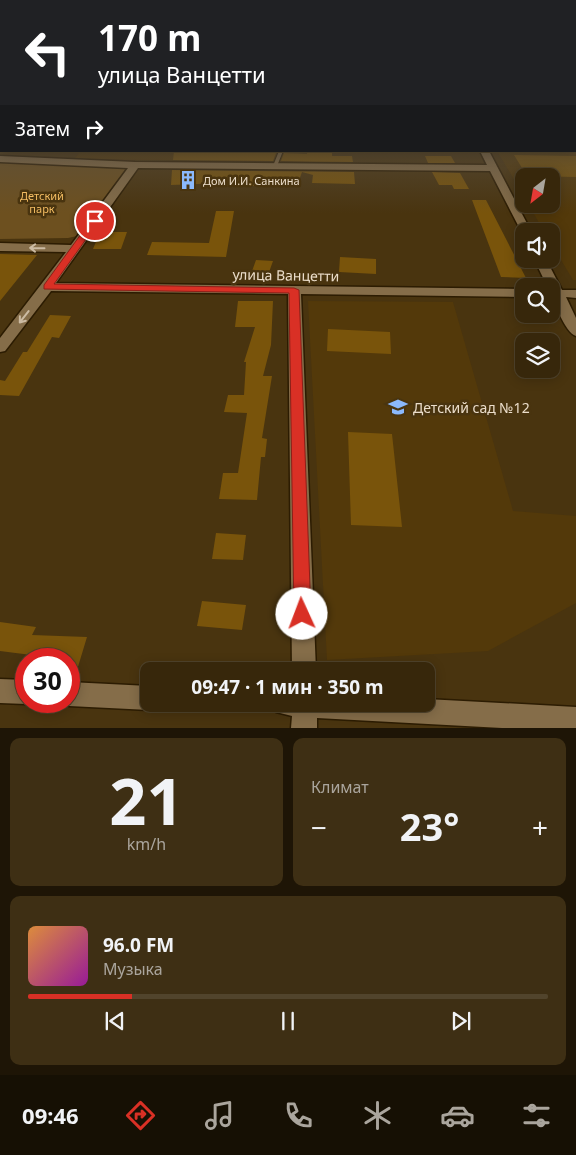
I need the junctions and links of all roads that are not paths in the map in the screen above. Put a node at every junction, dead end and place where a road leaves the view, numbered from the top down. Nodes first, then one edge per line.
1 (281, 152) edge
2 (485, 152) edge
3 (0, 159) edge
4 (134, 165) junction
5 (275, 166) junction
6 (494, 168) junction
7 (522, 223) edge
8 (0, 247) edge
9 (75, 249) junction
10 (48, 287) junction
11 (294, 290) junction
12 (515, 293) edge
13 (560, 293) edge
14 (576, 294) edge
15 (560, 302) edge
16 (576, 332) edge
17 (1, 346) edge
18 (304, 662) edge
19 (0, 691) edge
20 (15, 692) edge
21 (80, 695) edge
22 (140, 698) edge
23 (361, 712) edge
24 (576, 719) edge

1 - 5 lane
2 - 6 street
3 - 4 street
4 - 5 street
4 - 9 street
5 - 6 street
6 - 7 street
9 -> 8 street
9 - 10 street
10 - 11 street, улица Ванцетти
10 -> 17 street
11 - 12 street, улица Ванцетти
11 - 18 street
13 - 14 street
15 - 16 street
19 - 20 street
21 - 22 street
23 - 24 street

